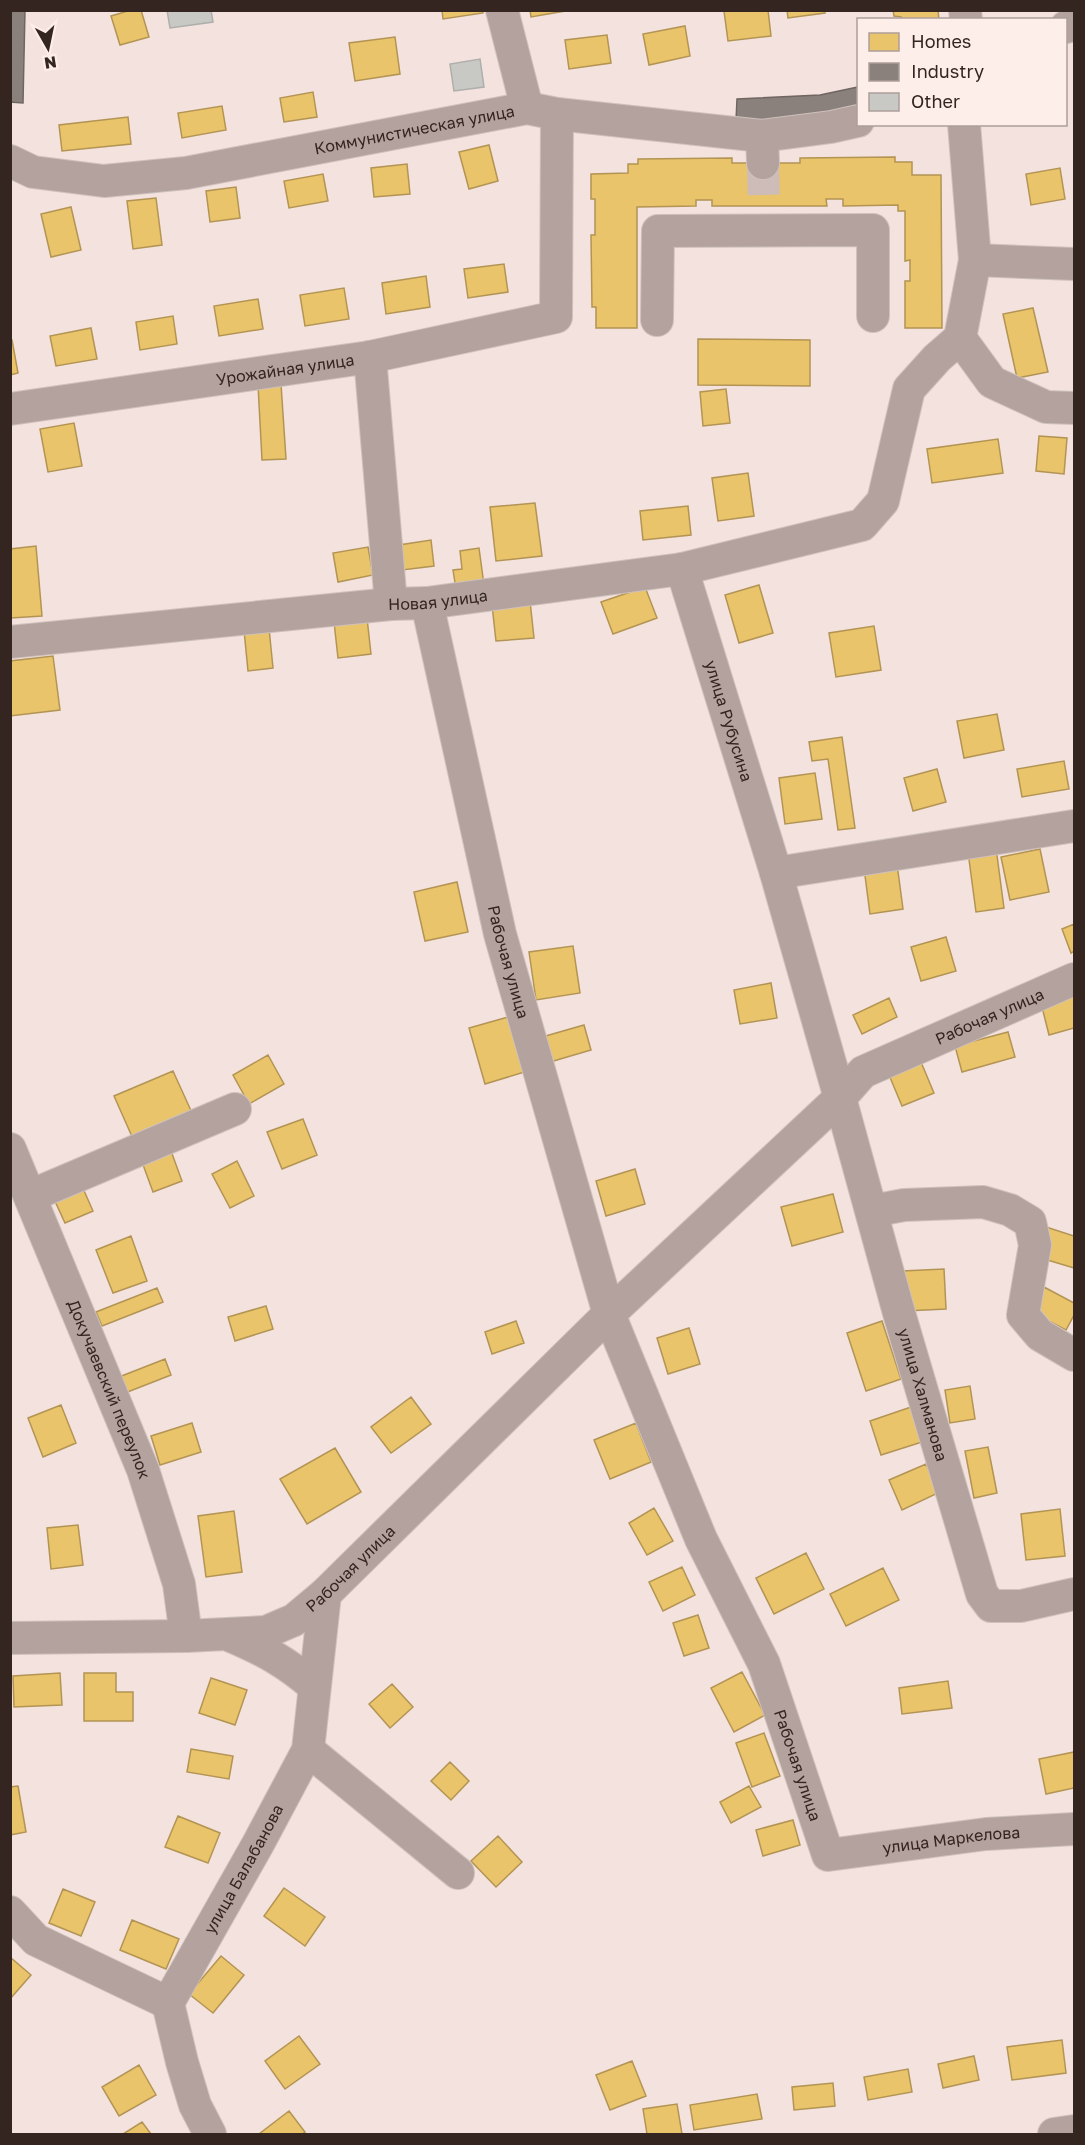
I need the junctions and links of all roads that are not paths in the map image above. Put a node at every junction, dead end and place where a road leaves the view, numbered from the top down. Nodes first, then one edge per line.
1 (502, 10) edge
2 (526, 108) junction
3 (557, 114) junction
4 (857, 121) edge
5 (964, 126) edge
6 (10, 161) edge
7 (975, 260) junction
8 (1074, 264) edge
9 (873, 316) dead end
10 (657, 320) dead end
11 (960, 338) junction
12 (370, 357) junction
13 (1074, 408) edge
14 (10, 410) edge
15 (682, 569) junction
16 (427, 603) junction
17 (391, 604) junction
18 (10, 642) edge
19 (1074, 826) edge
20 (776, 873) junction
21 (1074, 979) edge
22 (840, 1098) junction
23 (235, 1110) dead end
24 (10, 1149) edge
25 (30, 1196) junction
26 (872, 1211) junction
27 (609, 1314) junction
28 (1074, 1355) edge
29 (325, 1594) junction
30 (1074, 1594) edge
31 (229, 1635) junction
32 (186, 1636) junction
33 (10, 1638) edge
34 (314, 1686) junction
35 (308, 1750) junction
36 (1074, 1829) edge
37 (828, 1855) joint
38 (458, 1873) dead end
39 (10, 1912) edge
40 (168, 2003) junction
41 (1074, 2131) edge
42 (210, 2134) edge
43 (1054, 2134) edge

1 - 2 street
2 - 3 street, Коммунистическая улица
2 - 6 street, Коммунистическая улица
3 - 4 street, Коммунистическая улица
3 - 12 street, Урожайная улица
5 - 7 street
7 - 8 street
7 - 11 street
9 - 10 street
11 - 13 street
11 - 15 street, Новая улица
12 - 14 street, Урожайная улица
12 - 17 street
15 - 16 street, Новая улица
15 - 20 street, улица Рубусина
16 - 17 street, Новая улица
16 - 27 street, Рабочая улица
17 - 18 street, Новая улица
19 - 20 street
20 - 22 street, улица Рубусина
21 - 22 street, Рабочая улица
22 - 26 street, улица Халманова
22 - 27 street, Рабочая улица
23 - 25 street
24 - 25 street, Докучаевский переулок
25 - 32 street, Докучаевский переулок
26 - 28 street
26 - 30 street, улица Халманова
27 - 29 street, Рабочая улица
27 - 37 street, Рабочая улица
29 - 31 street, Рабочая улица
29 - 34 street, улица Балабанова
31 - 32 street, Рабочая улица
31 - 34 street
32 - 33 street, Рабочая улица
34 - 35 street, улица Балабанова
35 - 38 street
35 - 40 street, улица Балабанова
36 - 37 street, улица Маркелова
39 - 40 street
40 - 42 street
41 - 43 street

